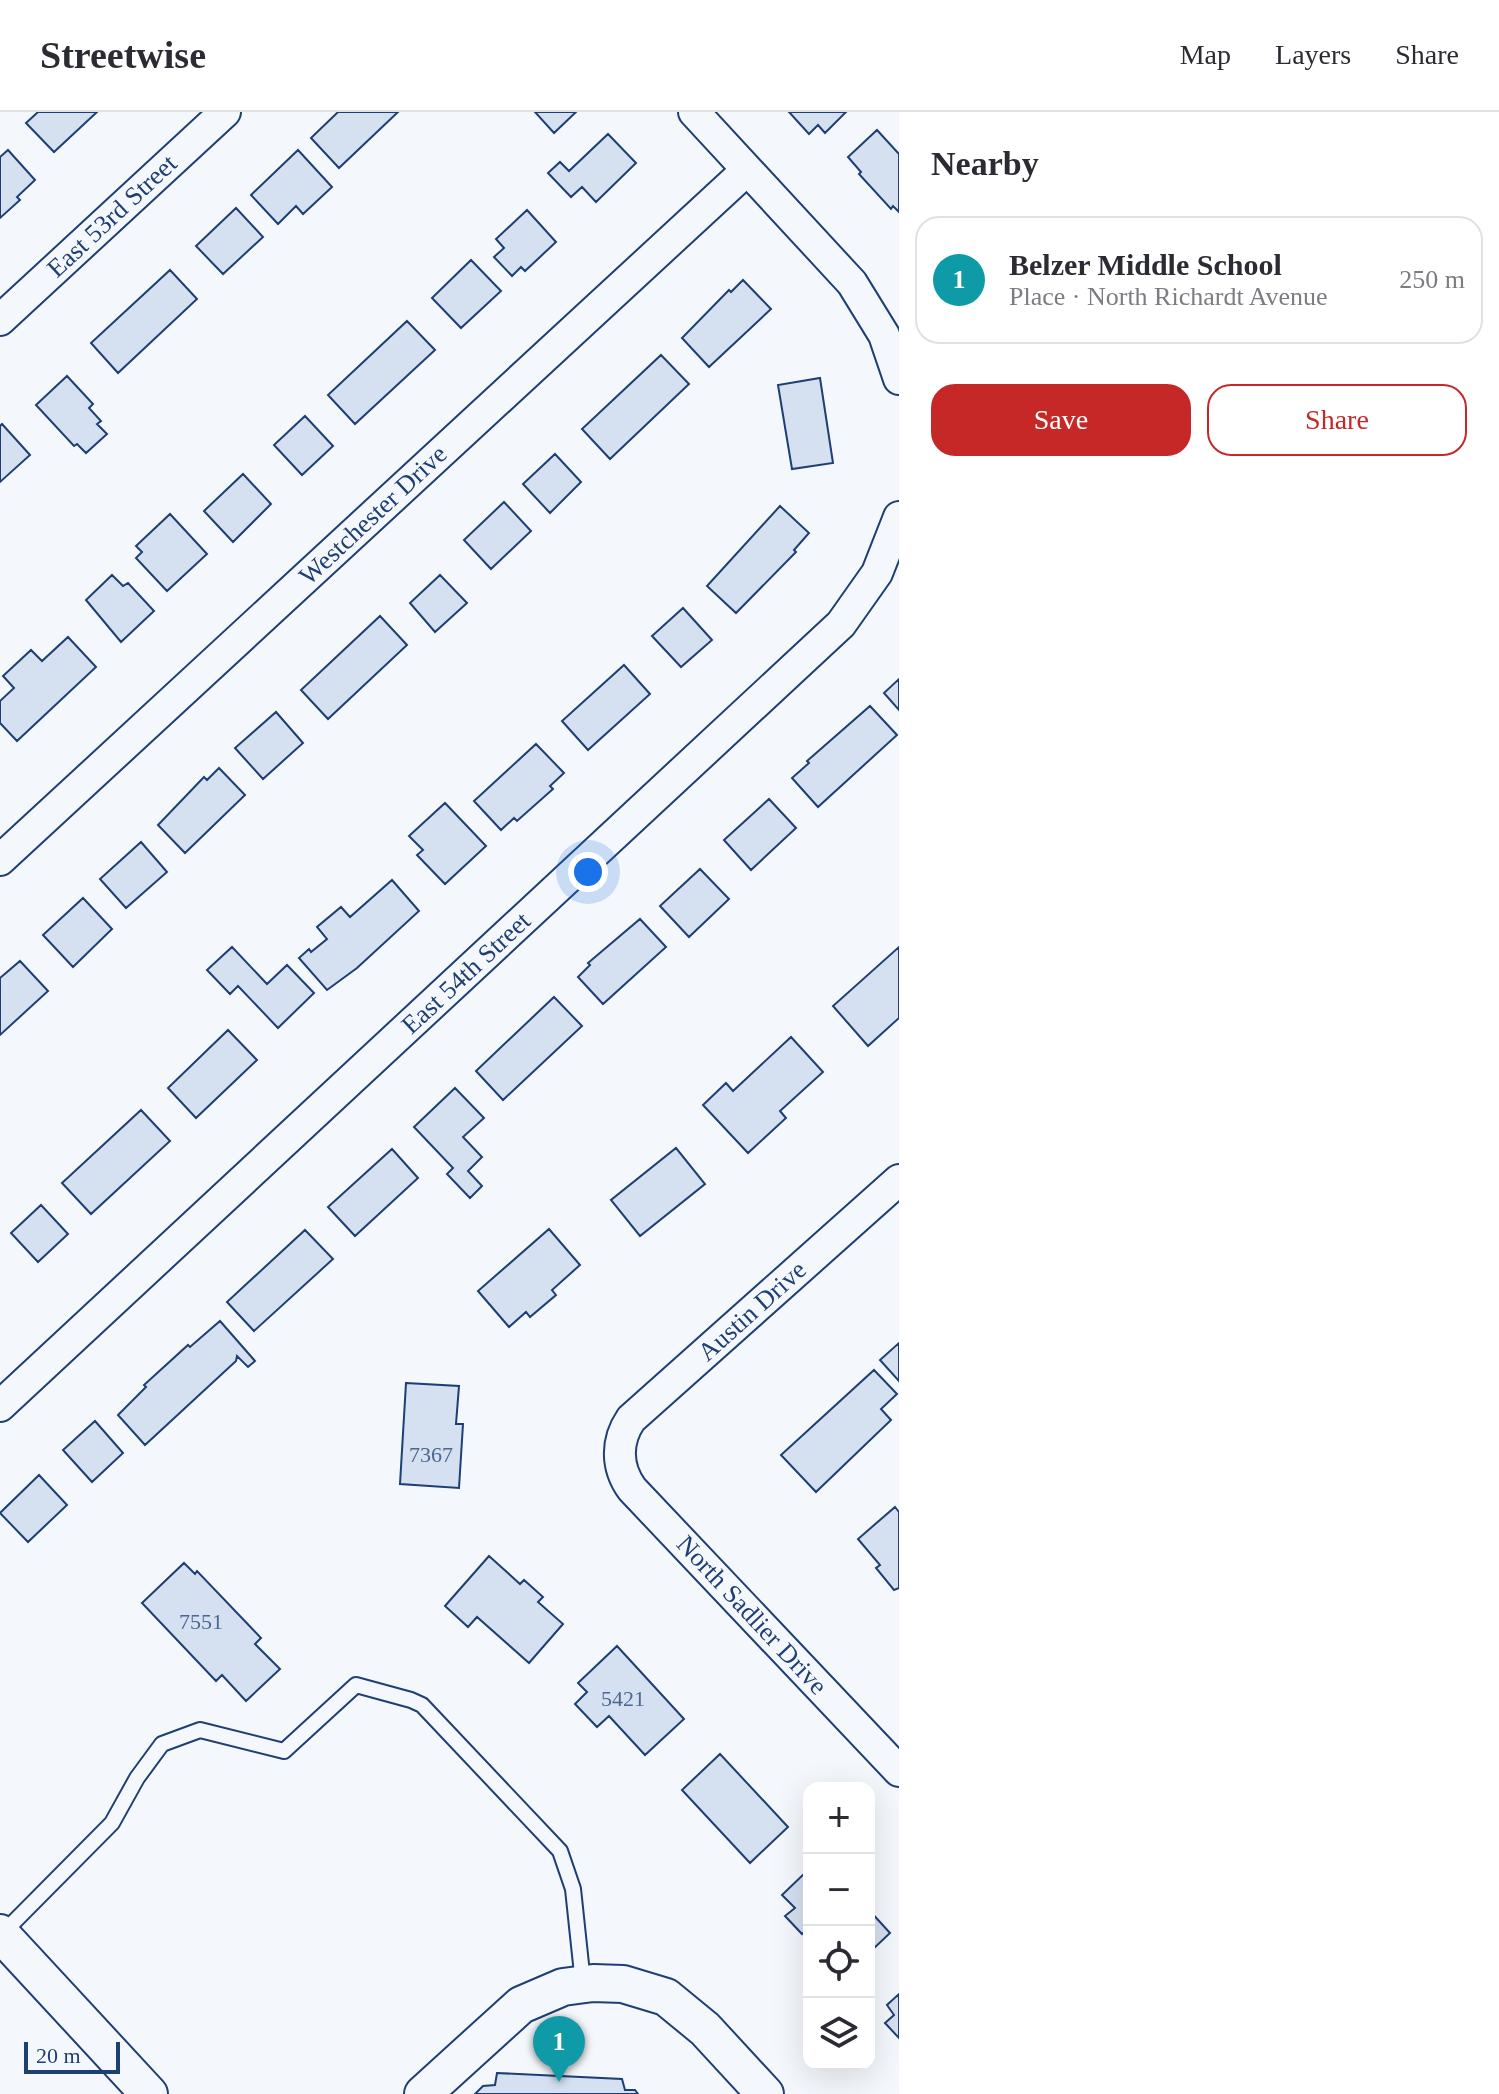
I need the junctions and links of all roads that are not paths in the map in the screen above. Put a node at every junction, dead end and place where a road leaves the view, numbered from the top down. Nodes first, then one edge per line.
1 (225, 112) edge
2 (694, 112) edge
3 (747, 170) junction
4 (0, 320) edge
5 (899, 379) edge
6 (899, 517) edge
7 (0, 860) edge
8 (899, 1180) edge
9 (0, 1406) edge
10 (619, 1452) joint
11 (899, 1771) edge
12 (1, 1934) edge
13 (583, 1984) junction
14 (149, 2094) edge
15 (423, 2094) edge
16 (765, 2094) edge

1 - 4 street, East 53rd Street
2 - 3 street
3 - 5 street
3 - 7 street, Westchester Drive
6 - 9 street, East 54th Street
8 - 10 street, Austin Drive
10 - 11 street, North Sadlier Drive
12 - 13 lane
12 - 14 street
13 - 15 street
13 - 16 street

